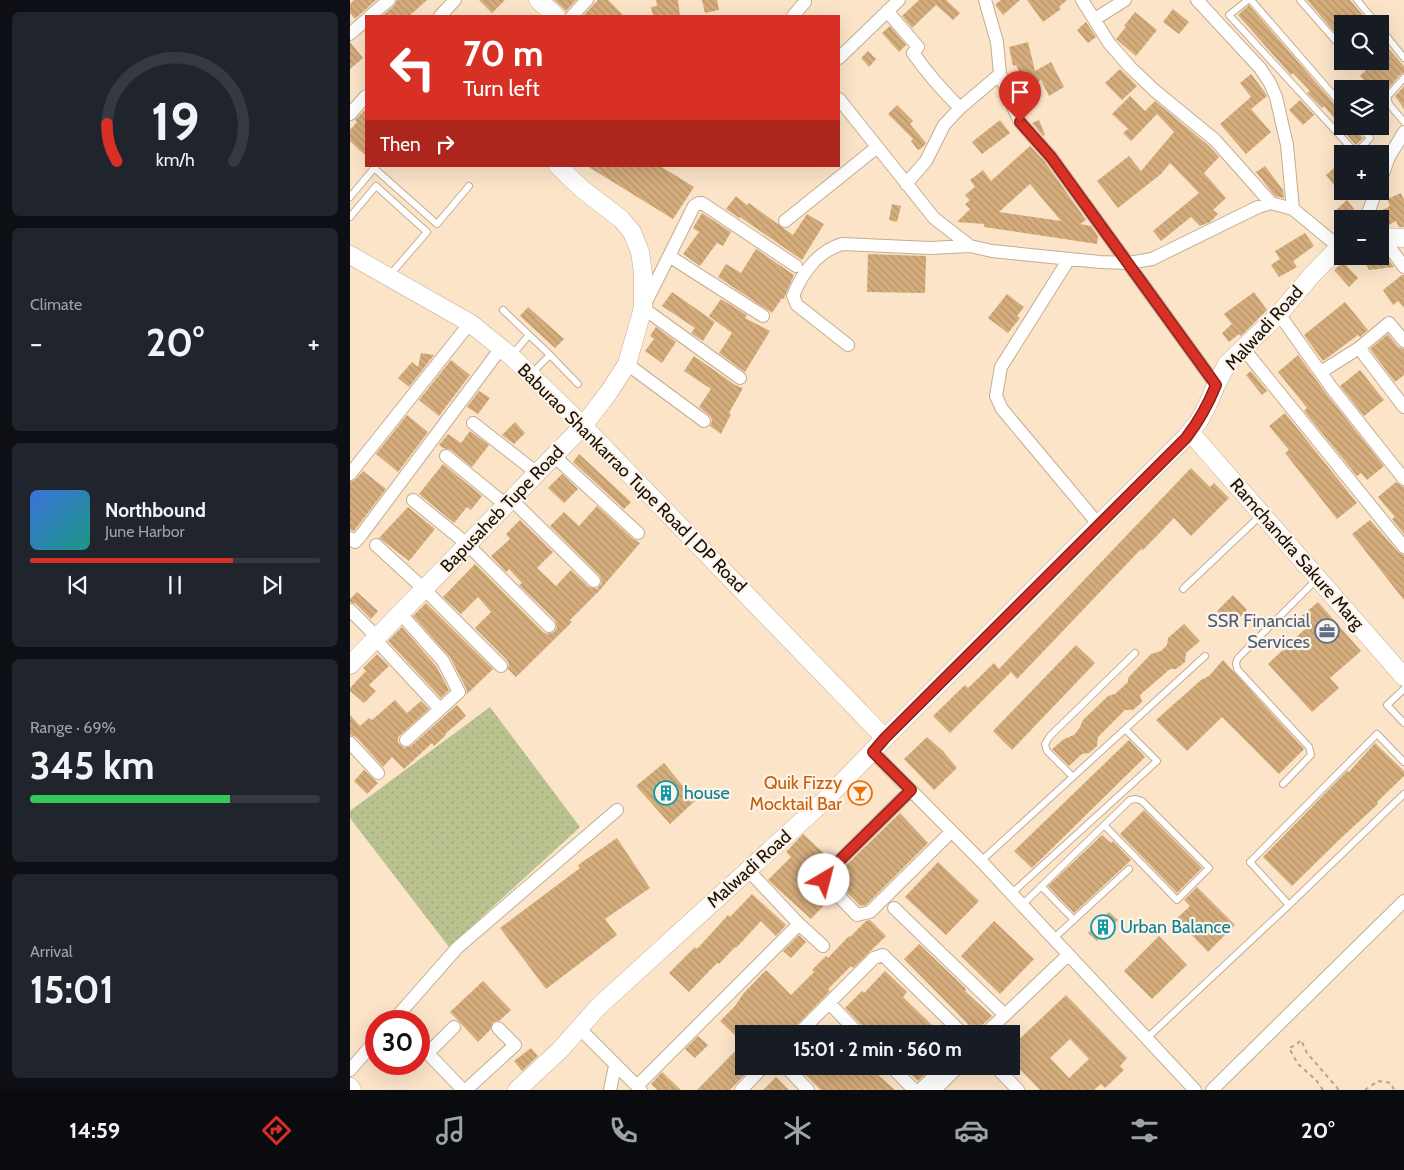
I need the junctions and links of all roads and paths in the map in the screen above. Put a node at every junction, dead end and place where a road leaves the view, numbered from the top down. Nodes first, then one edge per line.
1 (388, 0) edge
2 (455, 0) edge
3 (538, 0) edge
4 (587, 0) edge
5 (899, 0) edge
6 (985, 0) edge
7 (1082, 0) edge
8 (1125, 0) edge
9 (1197, 0) edge
10 (1249, 0) edge
11 (1300, 0) edge
12 (1358, 0) edge
13 (806, 2) dead end
14 (888, 11) junction
15 (371, 15) edge
16 (441, 15) edge
17 (555, 15) edge
18 (573, 15) edge
19 (794, 15) edge
20 (1370, 15) edge
21 (1095, 19) junction
22 (365, 21) edge
23 (350, 34) edge
24 (1334, 39) edge
25 (1389, 39) edge
26 (840, 57) edge
27 (1404, 58) edge
28 (1000, 74) junction
29 (1404, 78) edge
30 (1334, 96) edge
31 (365, 97) edge
32 (840, 100) edge
33 (960, 108) junction
34 (350, 114) edge
35 (1404, 122) edge
36 (1404, 132) edge
37 (1368, 135) edge
38 (1349, 145) edge
39 (1364, 145) edge
40 (876, 148) junction
41 (1389, 156) edge
42 (375, 167) edge
43 (559, 167) edge
44 (906, 184) junction
45 (469, 186) dead end
46 (350, 196) edge
47 (1271, 203) junction
48 (1293, 209) junction
49 (350, 217) edge
50 (785, 221) dead end
51 (1389, 237) edge
52 (1404, 238) edge
53 (1334, 241) edge
54 (970, 246) junction
55 (1389, 246) edge
56 (1334, 254) edge
57 (350, 255) edge
58 (669, 256) junction
59 (1069, 259) junction
60 (1128, 263) junction
61 (796, 266) dead end
62 (1404, 267) edge
63 (389, 276) junction
64 (644, 308) junction
65 (503, 310) dead end
66 (1279, 314) junction
67 (763, 316) dead end
68 (470, 323) junction
69 (529, 335) junction
70 (1404, 341) edge
71 (848, 345) dead end
72 (1243, 348) junction
73 (1359, 348) junction
74 (506, 352) junction
75 (550, 355) junction
76 (627, 364) junction
77 (1321, 372) junction
78 (530, 375) junction
79 (740, 378) dead end
80 (578, 384) dead end
81 (1216, 385) junction
82 (1404, 406) edge
83 (704, 421) dead end
84 (473, 423) dead end
85 (583, 426) junction
86 (1190, 432) junction
87 (446, 456) dead end
88 (554, 456) junction
89 (537, 473) junction
90 (350, 474) edge
91 (1404, 479) edge
92 (413, 500) dead end
93 (508, 502) junction
94 (1261, 515) junction
95 (1099, 525) junction
96 (638, 533) dead end
97 (350, 538) edge
98 (467, 544) junction
99 (376, 545) dead end
100 (1404, 547) edge
101 (1318, 578) junction
102 (594, 581) dead end
103 (424, 589) junction
104 (1183, 589) dead end
105 (350, 610) edge
106 (400, 613) junction
107 (550, 626) dead end
108 (376, 638) junction
109 (1135, 653) dead end
110 (1205, 656) dead end
111 (350, 665) edge
112 (501, 666) dead end
113 (1404, 677) edge
114 (1404, 689) edge
115 (440, 709) junction
116 (1404, 722) edge
117 (1125, 729) junction
118 (885, 738) junction
119 (406, 740) dead end
120 (350, 743) edge
121 (873, 752) junction
122 (1404, 762) edge
123 (378, 773) dead end
124 (1072, 776) junction
125 (1283, 784) dead end
126 (911, 790) junction
127 (1404, 794) edge
128 (617, 810) dead end
129 (1104, 825) junction
130 (951, 832) junction
131 (981, 861) junction
132 (1129, 869) dead end
133 (748, 870) junction
134 (1041, 886) junction
135 (1011, 894) junction
136 (1404, 901) edge
137 (1022, 905) junction
138 (1289, 905) junction
139 (894, 908) dead end
140 (1074, 920) junction
141 (799, 924) junction
142 (1053, 939) junction
143 (823, 946) dead end
144 (1068, 955) junction
145 (830, 1003) junction
146 (404, 1010) edge
147 (1005, 1015) junction
148 (807, 1025) edge
149 (851, 1025) edge
150 (954, 1025) edge
151 (994, 1025) edge
152 (454, 1027) dead end
153 (498, 1028) dead end
154 (580, 1029) junction
155 (1147, 1038) junction
156 (430, 1051) edge
157 (365, 1053) edge
158 (430, 1055) edge
159 (615, 1066) junction
160 (350, 1070) edge
161 (755, 1075) edge
162 (794, 1075) edge
163 (900, 1075) edge
164 (935, 1075) edge
165 (951, 1075) edge
166 (1004, 1075) edge
167 (350, 1087) edge
168 (639, 1088) edge
169 (352, 1090) edge
170 (465, 1090) edge
171 (517, 1090) edge
172 (610, 1090) edge
173 (741, 1090) edge
174 (808, 1090) edge
175 (914, 1090) edge
176 (920, 1090) edge
177 (935, 1090) edge
178 (1018, 1090) edge
179 (1195, 1090) edge
180 (1212, 1090) edge
181 (1323, 1090) edge
182 (1339, 1090) edge
183 (1365, 1090) edge
184 (1394, 1090) edge

1 - 15 street
2 - 16 street
3 - 17 street
4 - 18 street
5 - 14 street
6 - 28 street
7 - 21 street
8 - 21 street
9 - 48 street
10 - 30 lane
10 - 38 lane
11 - 24 lane
12 - 20 lane
13 - 19 street
14 - 26 street
14 - 33 street
21 - 47 street
22 - 23 street
25 - 27 lane
28 - 33 street
28 - 60 street
29 - 35 lane
31 - 34 street
32 - 40 street
33 - 44 street
36 - 41 street
37 - 39 lane
40 - 44 street
40 - 50 street
42 - 45 lane
42 - 46 lane
43 - 64 street, Bapusaheb Tupe Road
44 - 54 street
47 - 48 street
47 - 60 street
48 - 53 street
49 - 63 lane
51 - 52 street
54 - 59 street
54 - 71 street
55 - 62 street
56 - 66 street, Malwadi Road
57 - 63 street, Baburao Shankarrao Tupe Road | DP Road
58 - 61 street
58 - 64 street
58 - 67 street
59 - 60 street
59 - 95 street
60 - 81 street
63 - 68 street, Baburao Shankarrao Tupe Road | DP Road
64 - 76 street, Bapusaheb Tupe Road
64 - 79 street
65 - 69 lane
66 - 72 street, Malwadi Road
66 - 77 street
68 - 74 street, Baburao Shankarrao Tupe Road | DP Road
68 - 90 street
69 - 74 lane
69 - 75 lane
70 - 73 street
72 - 81 street, Malwadi Road
72 - 100 street
73 - 77 street
73 - 82 street
74 - 78 street, Baburao Shankarrao Tupe Road | DP Road
74 - 97 street
75 - 78 lane
75 - 80 lane
76 - 83 street
76 - 85 street, Bapusaheb Tupe Road
77 - 91 street
78 - 85 street, Baburao Shankarrao Tupe Road | DP Road
81 - 86 street, Malwadi Road
84 - 89 street
85 - 88 street, Bapusaheb Tupe Road
85 - 118 street, Baburao Shankarrao Tupe Road | DP Road
86 - 94 street, Ramchandra Sakure Marg
86 - 95 street, Malwadi Road
87 - 93 street
88 - 89 street, Bapusaheb Tupe Road
88 - 96 street
89 - 93 street, Bapusaheb Tupe Road
92 - 98 street
93 - 98 street, Bapusaheb Tupe Road
93 - 102 street
94 - 101 street, Ramchandra Sakure Marg
94 - 104 lane
95 - 118 street, Malwadi Road
98 - 103 street, Bapusaheb Tupe Road
98 - 107 street
99 - 103 street
101 - 113 street, Ramchandra Sakure Marg
101 - 125 lane
103 - 106 street, Bapusaheb Tupe Road
103 - 112 street
105 - 108 street
106 - 108 street, Bapusaheb Tupe Road
106 - 115 street
108 - 111 street, Bapusaheb Tupe Road
108 - 115 street
109 - 124 lane
110 - 117 lane
114 - 116 lane
115 - 119 street
117 - 124 lane
117 - 135 lane
118 - 121 street, Malwadi Road
120 - 123 street
121 - 126 street
121 - 133 street, Malwadi Road
122 - 138 lane
124 - 131 lane
126 - 130 street
126 - 130 street
127 - 138 lane
128 - 146 street
129 - 129 lane
129 - 134 lane
130 - 131 street
131 - 135 street
132 - 140 lane
133 - 141 street
133 - 154 street, Malwadi Road
134 - 137 lane
134 - 140 lane
135 - 137 street
136 - 180 street
137 - 142 street
138 - 155 lane
139 - 147 street
140 - 142 lane
141 - 143 street
141 - 168 street
142 - 144 street
144 - 147 street
144 - 155 street
145 - 148 street
145 - 149 street
145 - 150 street
147 - 151 street
152 - 156 street
153 - 170 street
154 - 159 street
154 - 171 street, Malwadi Road
155 - 179 street
157 - 160 street
158 - 170 street
159 - 168 street
159 - 172 street
161 - 173 street
162 - 174 street
163 - 175 street
164 - 176 street
165 - 177 street
166 - 178 street
167 - 169 street
181 - 182 path
183 - 184 path

